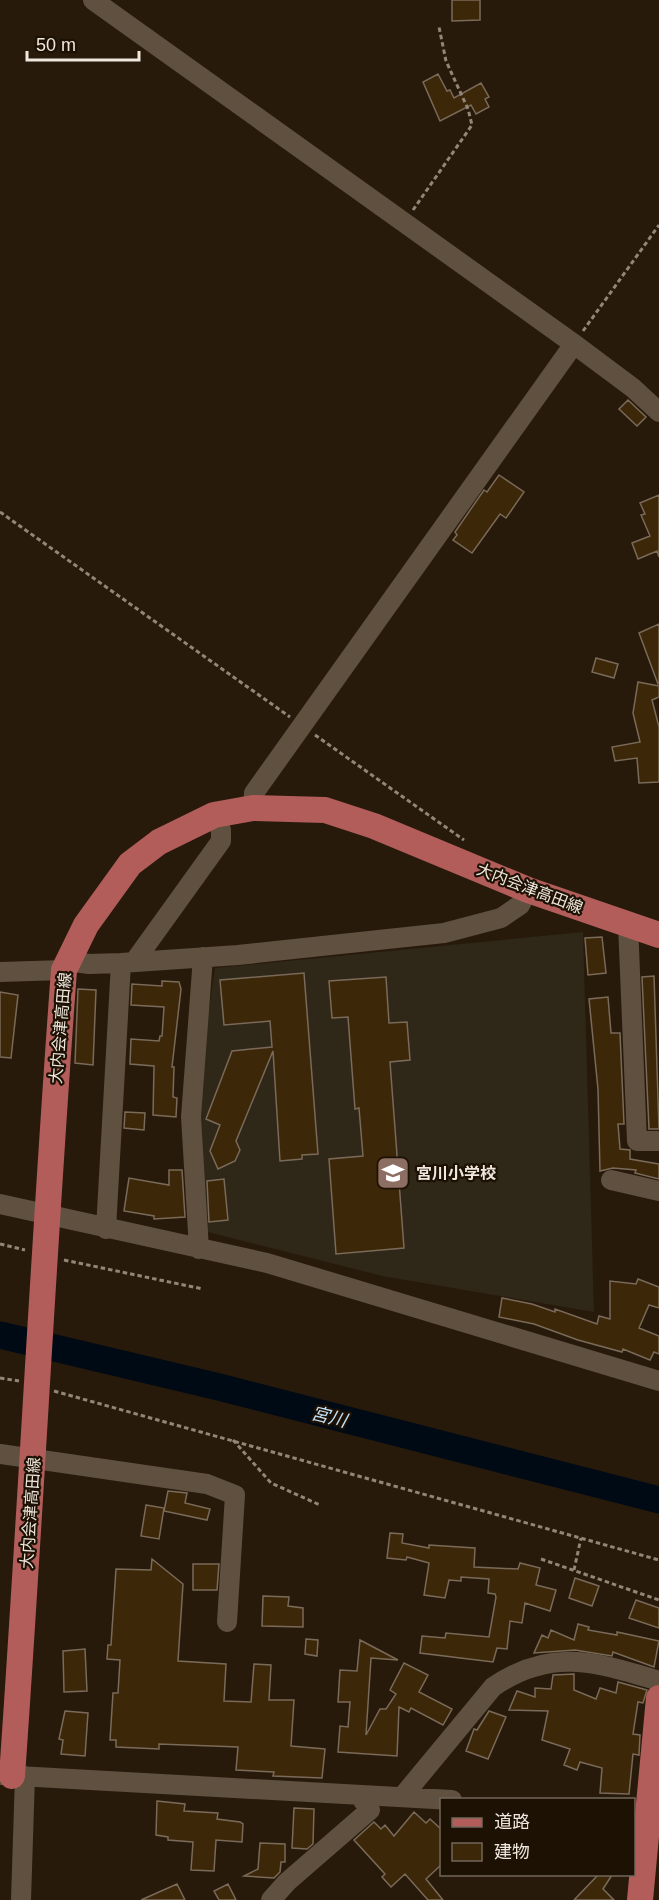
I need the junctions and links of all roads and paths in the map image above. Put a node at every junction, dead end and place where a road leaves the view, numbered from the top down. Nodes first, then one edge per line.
1 (93, 0) edge
2 (439, 27) dead end
3 (405, 222) junction
4 (659, 225) edge
5 (573, 344) junction
6 (659, 412) edge
7 (0, 512) edge
8 (303, 726) junction
9 (254, 808) junction
10 (214, 815) junction
11 (471, 845) dead end
12 (528, 890) junction
13 (628, 924) junction
14 (659, 935) edge
15 (203, 957) junction
16 (127, 962) junction
17 (66, 965) junction
18 (0, 972) edge
19 (659, 1141) edge
20 (611, 1180) dead end
21 (659, 1191) edge
22 (0, 1204) edge
23 (45, 1219) junction
24 (106, 1229) junction
25 (0, 1244) edge
26 (199, 1249) junction
27 (32, 1252) dead end
28 (63, 1260) dead end
29 (203, 1289) dead end
30 (0, 1378) edge
31 (659, 1382) edge
32 (25, 1383) dead end
33 (47, 1389) dead end
34 (232, 1439) junction
35 (0, 1454) edge
36 (34, 1454) junction
37 (320, 1505) dead end
38 (581, 1539) junction
39 (541, 1559) dead end
40 (659, 1560) edge
41 (574, 1570) junction
42 (659, 1600) edge
43 (228, 1622) dead end
44 (659, 1681) edge
45 (659, 1698) edge
46 (12, 1776) edge
47 (359, 1795) junction
48 (402, 1797) junction
49 (440, 1799) edge
50 (646, 1811) edge
51 (21, 1900) edge
52 (272, 1900) edge
53 (640, 1900) edge

1 - 3 street
2 - 3 path
3 - 5 street
4 - 5 path
5 - 6 street
5 - 8 street
7 - 8 path
8 - 9 street
8 - 11 path
9 - 10 main road, 大内会津高田線
9 - 12 main road, 大内会津高田線
10 - 16 street
10 - 17 main road, 大内会津高田線
12 - 13 main road, 大内会津高田線
12 - 15 street
13 - 14 main road, 大内会津高田線
13 - 19 street
15 - 16 street
15 - 26 street
16 - 17 street
16 - 24 street
17 - 18 street
17 - 23 main road, 大内会津高田線
20 - 21 street
22 - 23 street
23 - 24 street
23 - 36 main road, 大内会津高田線
24 - 26 street
25 - 27 path
26 - 31 street
28 - 29 path
30 - 32 path
33 - 34 path
34 - 37 path
34 - 38 path
35 - 36 street
36 - 43 street
36 - 46 main road, 大内会津高田線
38 - 40 path
38 - 41 path
39 - 41 path
41 - 42 path
44 - 48 street
45 - 50 main road
46 - 47 street
46 - 51 street
47 - 48 street
47 - 52 street
48 - 49 street
50 - 53 main road

